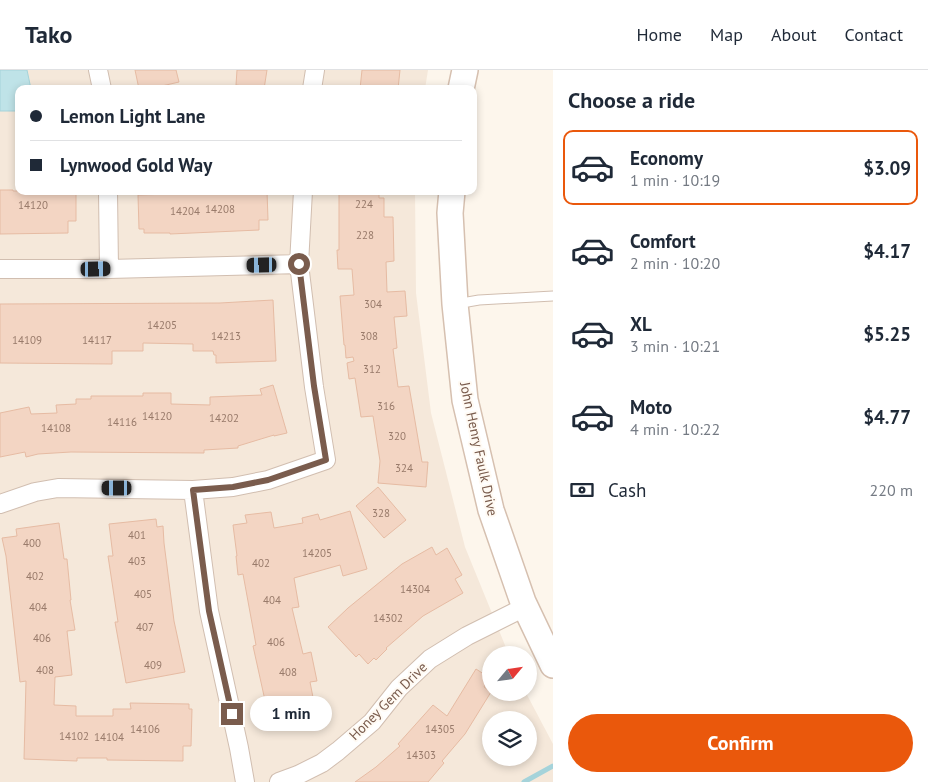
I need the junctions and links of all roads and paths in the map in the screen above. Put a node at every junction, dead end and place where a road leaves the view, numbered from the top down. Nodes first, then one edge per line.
1 (98, 70) edge
2 (315, 70) edge
3 (465, 70) edge
4 (101, 85) edge
5 (313, 85) edge
6 (461, 85) edge
7 (108, 195) edge
8 (303, 195) edge
9 (452, 195) edge
10 (299, 264) junction
11 (0, 269) edge
12 (109, 269) junction
13 (553, 296) edge
14 (455, 304) junction
15 (193, 490) junction
16 (0, 504) edge
17 (525, 607) junction
18 (553, 665) edge
19 (245, 782) edge
20 (279, 782) edge

1 - 4 street
2 - 5 street
3 - 6 street
7 - 12 street
8 - 10 street
9 - 14 street, John Henry Faulk Drive
10 - 12 street
10 - 15 street
11 - 12 street
13 - 14 lane
14 - 17 street, John Henry Faulk Drive
15 - 16 street
15 - 19 street
17 - 18 street, John Henry Faulk Drive
17 - 20 street, Honey Gem Drive

